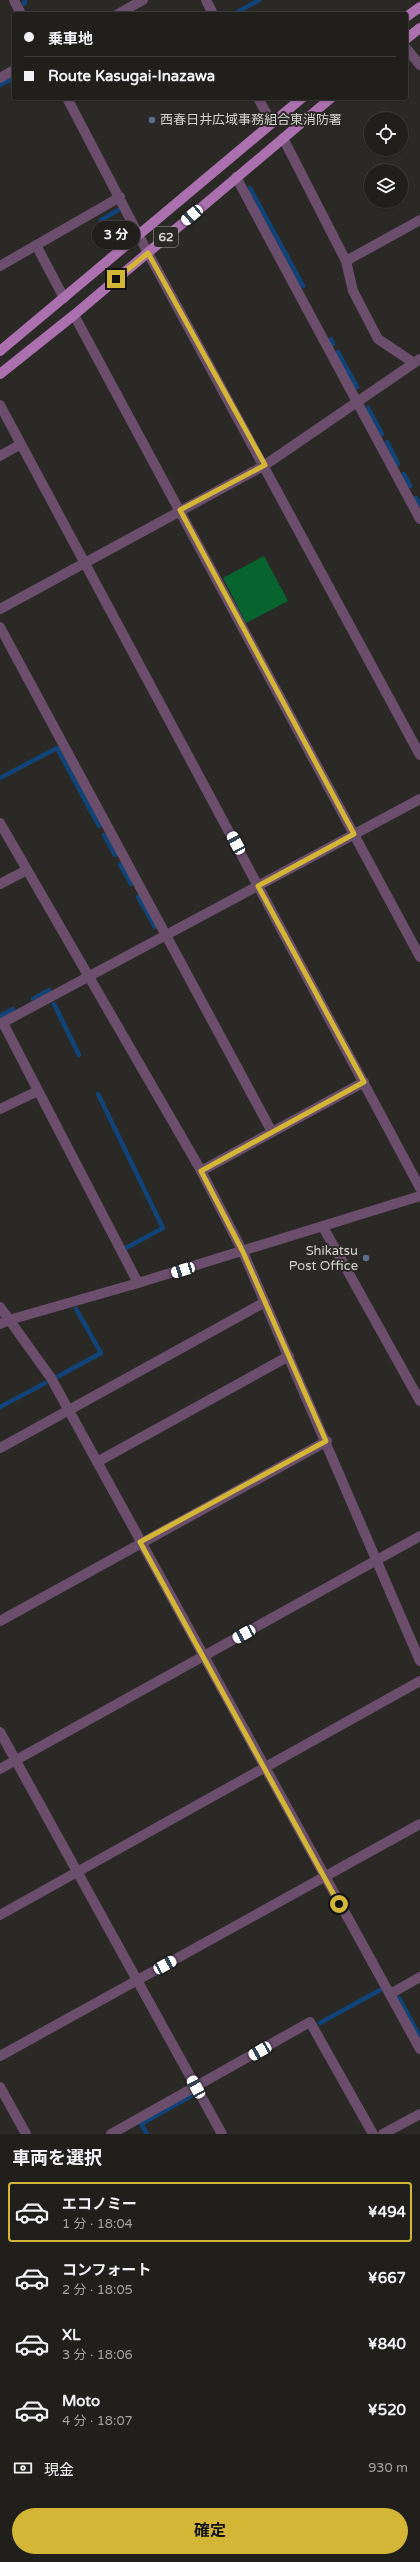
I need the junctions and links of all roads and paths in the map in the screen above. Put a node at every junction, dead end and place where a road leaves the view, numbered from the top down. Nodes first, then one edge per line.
1 (14, 0) edge
2 (144, 0) edge
3 (206, 0) edge
4 (420, 7) edge
5 (20, 12) edge
6 (122, 12) edge
7 (212, 12) edge
8 (408, 16) edge
9 (420, 28) edge
10 (408, 37) edge
11 (408, 50) edge
12 (420, 65) edge
13 (12, 71) edge
14 (0, 78) edge
15 (68, 100) edge
16 (259, 100) edge
17 (299, 100) edge
18 (329, 100) edge
19 (271, 122) junction
20 (283, 138) junction
21 (236, 177) junction
22 (120, 197) junction
23 (420, 220) edge
24 (140, 235) junction
25 (36, 245) junction
26 (148, 253) junction
27 (346, 261) junction
28 (0, 266) edge
29 (64, 298) junction
30 (74, 315) junction
31 (0, 351) edge
32 (417, 361) edge
33 (0, 374) edge
34 (357, 402) junction
35 (0, 406) edge
36 (21, 444) junction
37 (0, 456) edge
38 (265, 465) junction
39 (180, 510) junction
40 (420, 519) edge
41 (84, 562) junction
42 (0, 608) edge
43 (0, 627) edge
44 (420, 755) edge
45 (420, 799) edge
46 (0, 823) edge
47 (354, 834) junction
48 (27, 870) junction
49 (0, 884) edge
50 (258, 886) junction
51 (166, 935) junction
52 (420, 957) edge
53 (88, 977) junction
54 (2, 1023) edge
55 (364, 1082) junction
56 (38, 1091) junction
57 (0, 1109) edge
58 (272, 1132) junction
59 (201, 1171) junction
60 (420, 1188) edge
61 (420, 1196) edge
62 (323, 1227) junction
63 (243, 1252) junction
64 (138, 1283) junction
65 (265, 1302) junction
66 (0, 1306) edge
67 (4, 1322) edge
68 (289, 1356) junction
69 (420, 1401) edge
70 (68, 1410) junction
71 (326, 1441) junction
72 (0, 1448) edge
73 (96, 1462) junction
74 (420, 1536) edge
75 (140, 1542) junction
76 (377, 1560) junction
77 (0, 1621) edge
78 (203, 1656) junction
79 (420, 1661) edge
80 (420, 1681) edge
81 (0, 1732) edge
82 (16, 1760) junction
83 (264, 1767) junction
84 (0, 1769) edge
85 (420, 1824) edge
86 (77, 1871) junction
87 (325, 1878) junction
88 (0, 1915) edge
89 (420, 1977) edge
90 (138, 1981) junction
91 (390, 1994) junction
92 (420, 2049) edge
93 (0, 2056) edge
94 (0, 2087) edge
95 (196, 2087) junction
96 (420, 2114) edge
97 (26, 2134) edge
98 (111, 2134) edge
99 (222, 2134) edge
100 (373, 2134) edge
101 (383, 2134) edge

1 - 5 street
2 - 6 street
3 - 7 street
4 - 8 main road
9 - 10 main road
11 - 12 street
13 - 14 street
15 - 22 street
16 - 19 street
17 - 19 main road, 62
18 - 20 main road, 62
19 - 24 main road, 62
20 - 21 main road, 62
20 - 27 street
21 - 26 main road, 62
21 - 34 street
22 - 24 street
22 - 25 street
23 - 27 street
24 - 26 street
24 - 29 main road, 62
25 - 28 street
25 - 29 street
26 - 30 main road, 62
26 - 38 street
27 - 32 street
29 - 31 main road, 62
30 - 33 main road, 62
30 - 39 street
32 - 34 street
34 - 38 street
34 - 40 street
35 - 36 street
36 - 37 street
36 - 41 street
38 - 39 street
38 - 44 street
39 - 41 street
39 - 47 street
41 - 42 street
41 - 50 street
43 - 51 street
45 - 47 street
46 - 48 street
47 - 50 street
47 - 52 street
48 - 49 street
48 - 53 street
50 - 51 street
50 - 55 street
51 - 53 street
51 - 58 street
53 - 54 street
53 - 59 street
54 - 56 street
55 - 58 street
55 - 60 street
56 - 57 street
56 - 64 street
58 - 59 street
59 - 63 street
61 - 62 street
62 - 63 street
62 - 69 street
63 - 64 street
63 - 65 street
64 - 67 street
65 - 68 street
65 - 70 street
66 - 67 street
67 - 70 street
68 - 71 street
68 - 73 street
70 - 72 street
70 - 73 street
71 - 75 street
71 - 76 street
73 - 75 street
74 - 76 street
75 - 77 street
75 - 78 street
76 - 78 street
76 - 79 street
78 - 82 street
78 - 83 street
80 - 83 street
81 - 82 street
82 - 84 street
82 - 86 street
83 - 86 street
83 - 87 street
85 - 87 street
86 - 88 street
86 - 90 street
87 - 90 street
87 - 91 street
89 - 91 street
90 - 93 street
90 - 95 street
91 - 92 street
94 - 97 street
95 - 98 street
95 - 99 street
95 - 100 street
96 - 101 street

